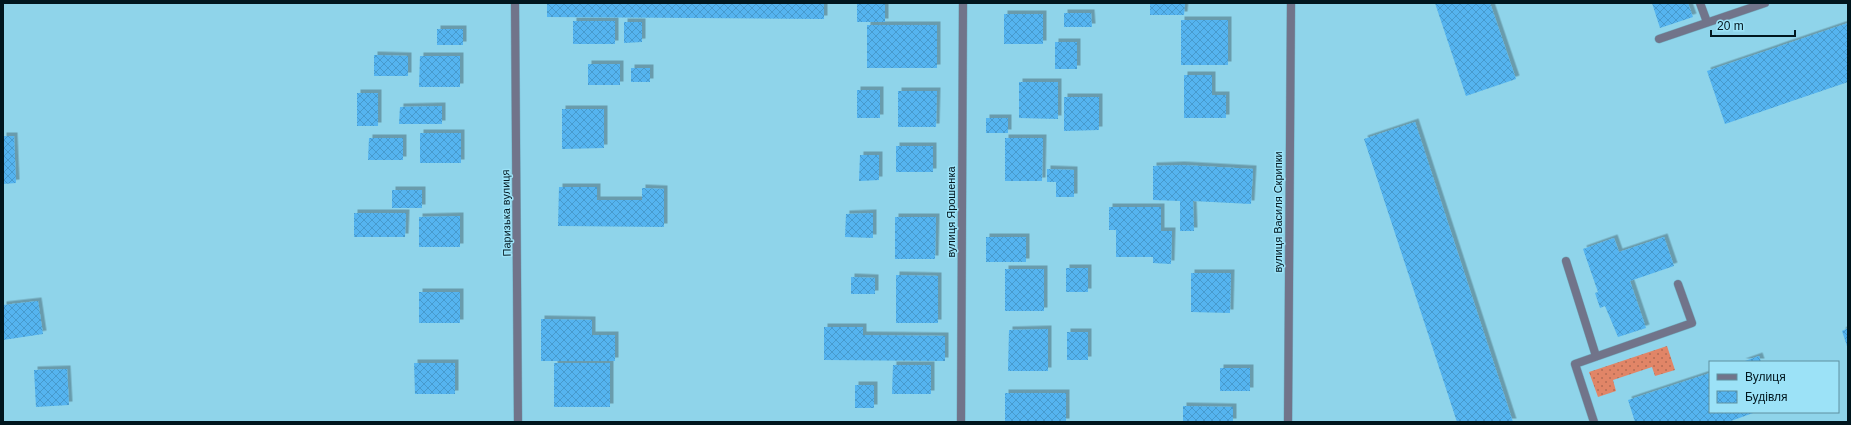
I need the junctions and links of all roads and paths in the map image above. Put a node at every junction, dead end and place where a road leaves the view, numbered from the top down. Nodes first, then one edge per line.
1 (516, 3) edge
2 (963, 3) edge
3 (1291, 3) edge
4 (1700, 3) edge
5 (1765, 3) edge
6 (1707, 22) junction
7 (1659, 39) dead end
8 (1566, 261) dead end
9 (1678, 284) dead end
10 (1596, 356) junction
11 (518, 422) edge
12 (961, 422) edge
13 (1288, 422) edge
14 (1594, 422) edge

1 - 11 street, Паризька вулиця
2 - 12 street, вулиця Ярошенка
3 - 13 street, вулиця Василя Скрипки
4 - 6 street
5 - 6 street
6 - 7 street
8 - 10 street
9 - 10 street
10 - 14 street

